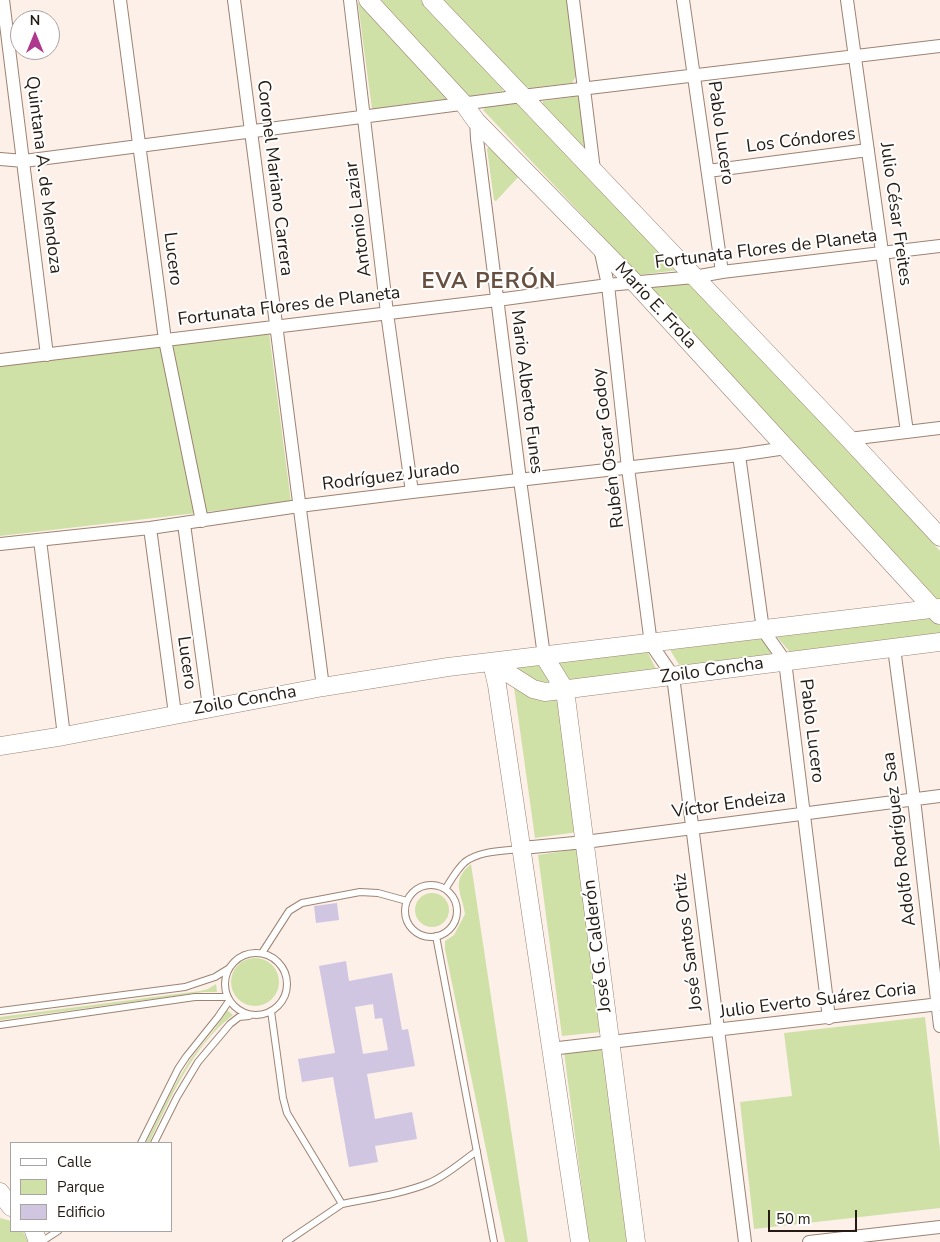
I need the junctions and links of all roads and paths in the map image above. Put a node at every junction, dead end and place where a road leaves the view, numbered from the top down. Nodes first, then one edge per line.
1 (3, 0) edge
2 (120, 0) edge
3 (234, 0) edge
4 (350, 0) edge
5 (368, 0) edge
6 (431, 0) edge
7 (573, 0) edge
8 (683, 0) edge
9 (847, 0) edge
10 (940, 46) edge
11 (855, 57) junction
12 (694, 77) junction
13 (584, 89) junction
14 (522, 96) junction
15 (470, 103) junction
16 (364, 117) junction
17 (476, 121) junction
18 (250, 132) junction
19 (140, 146) junction
20 (868, 150) junction
21 (0, 159) edge
22 (24, 161) junction
23 (594, 170) junction
24 (708, 171) junction
25 (940, 246) edge
26 (600, 248) junction
27 (882, 253) junction
28 (722, 272) junction
29 (694, 277) junction
30 (635, 283) junction
31 (608, 285) junction
32 (497, 300) junction
33 (387, 313) junction
34 (276, 328) junction
35 (165, 340) junction
36 (47, 355) junction
37 (0, 360) edge
38 (940, 428) edge
39 (907, 432) junction
40 (850, 439) junction
41 (786, 448) junction
42 (739, 455) junction
43 (628, 468) junction
44 (520, 480) junction
45 (412, 492) junction
46 (299, 506) junction
47 (202, 521) junction
48 (184, 524) junction
49 (150, 528) junction
50 (940, 537) edge
51 (40, 540) junction
52 (0, 544) edge
53 (938, 611) edge
54 (763, 630) junction
55 (940, 642) edge
56 (651, 644) junction
57 (894, 648) junction
58 (544, 656) junction
59 (785, 661) junction
60 (492, 663) junction
61 (673, 676) junction
62 (322, 687) junction
63 (565, 690) junction
64 (209, 707) junction
65 (175, 714) junction
66 (64, 736) junction
67 (0, 746) edge
68 (940, 796) edge
69 (914, 799) junction
70 (804, 813) junction
71 (692, 828) junction
72 (585, 842) junction
73 (522, 848) junction
74 (446, 888) junction
75 (407, 901) junction
76 (436, 936) junction
77 (262, 953) junction
78 (228, 969) junction
79 (228, 999) junction
80 (939, 1005) edge
81 (0, 1011) edge
82 (271, 1011) junction
83 (254, 1015) junction
84 (829, 1018) junction
85 (0, 1024) edge
86 (940, 1026) edge
87 (717, 1031) junction
88 (610, 1043) junction
89 (550, 1049) junction
90 (142, 1142) edge
91 (154, 1142) edge
92 (477, 1151) junction
93 (0, 1192) edge
94 (342, 1204) junction
95 (10, 1206) edge
96 (940, 1227) edge
97 (54, 1232) edge
98 (37, 1236) edge
99 (858, 1239) edge
100 (286, 1242) edge
101 (494, 1242) edge
102 (580, 1242) edge
103 (636, 1242) edge
104 (745, 1242) edge
105 (809, 1242) edge

1 - 22 street, Quintana A. de Mendoza
2 - 19 street, Lucero
3 - 18 street, Coronel Mariano Carrera
4 - 16 street, Antonio Laziar
5 - 15 street, Mario E. Frola
6 - 14 street
7 - 13 street
8 - 12 street, Pablo Lucero
9 - 11 street, Julio César Freites
10 - 11 street
11 - 12 street
11 - 20 street, Julio César Freites
12 - 13 street
12 - 24 street, Pablo Lucero
13 - 14 street
13 - 23 street
14 - 15 street
14 - 23 street
15 - 16 street
15 - 17 street, Mario E. Frola
16 - 18 street
16 - 33 street, Antonio Laziar
17 - 26 street, Mario E. Frola
17 - 32 street, Mario Alberto Funes
18 - 19 street
18 - 34 street, Coronel Mariano Carrera
19 - 22 street
19 - 35 street, Lucero
20 - 24 street, Los Cóndores
20 - 27 street, Julio César Freites
21 - 22 street
22 - 36 street, Quintana A. de Mendoza
23 - 29 street
24 - 28 street, Pablo Lucero
25 - 27 street, Fortunata Flores de Planeta
26 - 30 street, Mario E. Frola
26 - 31 street, Rubén Oscar Godoy
27 - 28 street, Fortunata Flores de Planeta
27 - 39 street, Julio César Freites
28 - 29 street, Fortunata Flores de Planeta
29 - 30 street, Fortunata Flores de Planeta
29 - 40 street
30 - 31 street, Fortunata Flores de Planeta
30 - 41 street, Mario E. Frola
31 - 32 street, Fortunata Flores de Planeta
31 - 43 street, Rubén Oscar Godoy
32 - 33 street, Fortunata Flores de Planeta
32 - 44 street, Mario Alberto Funes
33 - 34 street, Fortunata Flores de Planeta
33 - 45 street, Antonio Laziar
34 - 35 street, Fortunata Flores de Planeta
34 - 46 street, Coronel Mariano Carrera
35 - 36 street, Fortunata Flores de Planeta
35 - 47 street, Lucero
36 - 37 street, Fortunata Flores de Planeta
38 - 39 street
39 - 40 street
40 - 50 street
41 - 42 street, Rodríguez Jurado
41 - 53 street, Mario E. Frola
42 - 43 street, Rodríguez Jurado
42 - 54 street, Pablo Lucero
43 - 44 street, Rodríguez Jurado
43 - 56 street, Rubén Oscar Godoy
44 - 45 street, Rodríguez Jurado
44 - 58 street, Mario Alberto Funes
45 - 46 street, Rodríguez Jurado
46 - 47 street, Rodríguez Jurado
46 - 62 street, Coronel Mariano Carrera
47 - 48 street, Rodríguez Jurado
48 - 49 street, Rodríguez Jurado
48 - 64 street, Lucero
49 - 51 street, Rodríguez Jurado
49 - 65 street, Lucero
51 - 52 street, Rodríguez Jurado
51 - 66 street
53 - 54 street, Zoilo Concha
54 - 56 street, Zoilo Concha
54 - 59 street, Pablo Lucero
55 - 57 street, Zoilo Concha
56 - 58 street, Zoilo Concha
56 - 61 street, José Santos Ortiz
57 - 59 street, Zoilo Concha
57 - 69 street, Adolfo Rodríguez Saa
58 - 60 street, Zoilo Concha
58 - 63 street, José G. Calderón
59 - 61 street, Zoilo Concha
59 - 70 street, Pablo Lucero
60 - 62 street, Zoilo Concha
60 - 63 street, Zoilo Concha
60 - 73 street
61 - 63 street, Zoilo Concha
61 - 71 street, José Santos Ortiz
62 - 64 street, Zoilo Concha
63 - 72 street, José G. Calderón
64 - 65 street, Zoilo Concha
65 - 66 street, Zoilo Concha
66 - 67 street, Zoilo Concha
68 - 69 street, Víctor Endeiza
69 - 70 street, Víctor Endeiza
69 - 80 street, Adolfo Rodríguez Saa
70 - 71 street, Víctor Endeiza
70 - 84 street, Pablo Lucero
71 - 72 street, Víctor Endeiza
71 - 87 street, José Santos Ortiz
72 - 73 street, Víctor Endeiza
72 - 88 street, José G. Calderón
73 - 74 lane
73 - 89 street
74 - 75 lane
74 - 76 lane
75 - 76 lane
75 - 77 lane
76 - 92 lane
77 - 78 lane
77 - 82 lane
78 - 79 lane
78 - 81 lane
79 - 83 lane
79 - 85 lane
79 - 90 lane
80 - 84 street, Julio Everto Suárez Coria
80 - 86 street, Adolfo Rodríguez Saa
82 - 83 lane
82 - 94 lane
83 - 91 lane
84 - 87 street, Julio Everto Suárez Coria
87 - 88 street, Julio Everto Suárez Coria
87 - 104 street, José Santos Ortiz
88 - 89 street, Julio Everto Suárez Coria
88 - 103 street, José G. Calderón
89 - 102 street
92 - 94 lane
92 - 101 lane
93 - 95 street
94 - 100 lane
96 - 99 street
97 - 98 lane
99 - 105 street

